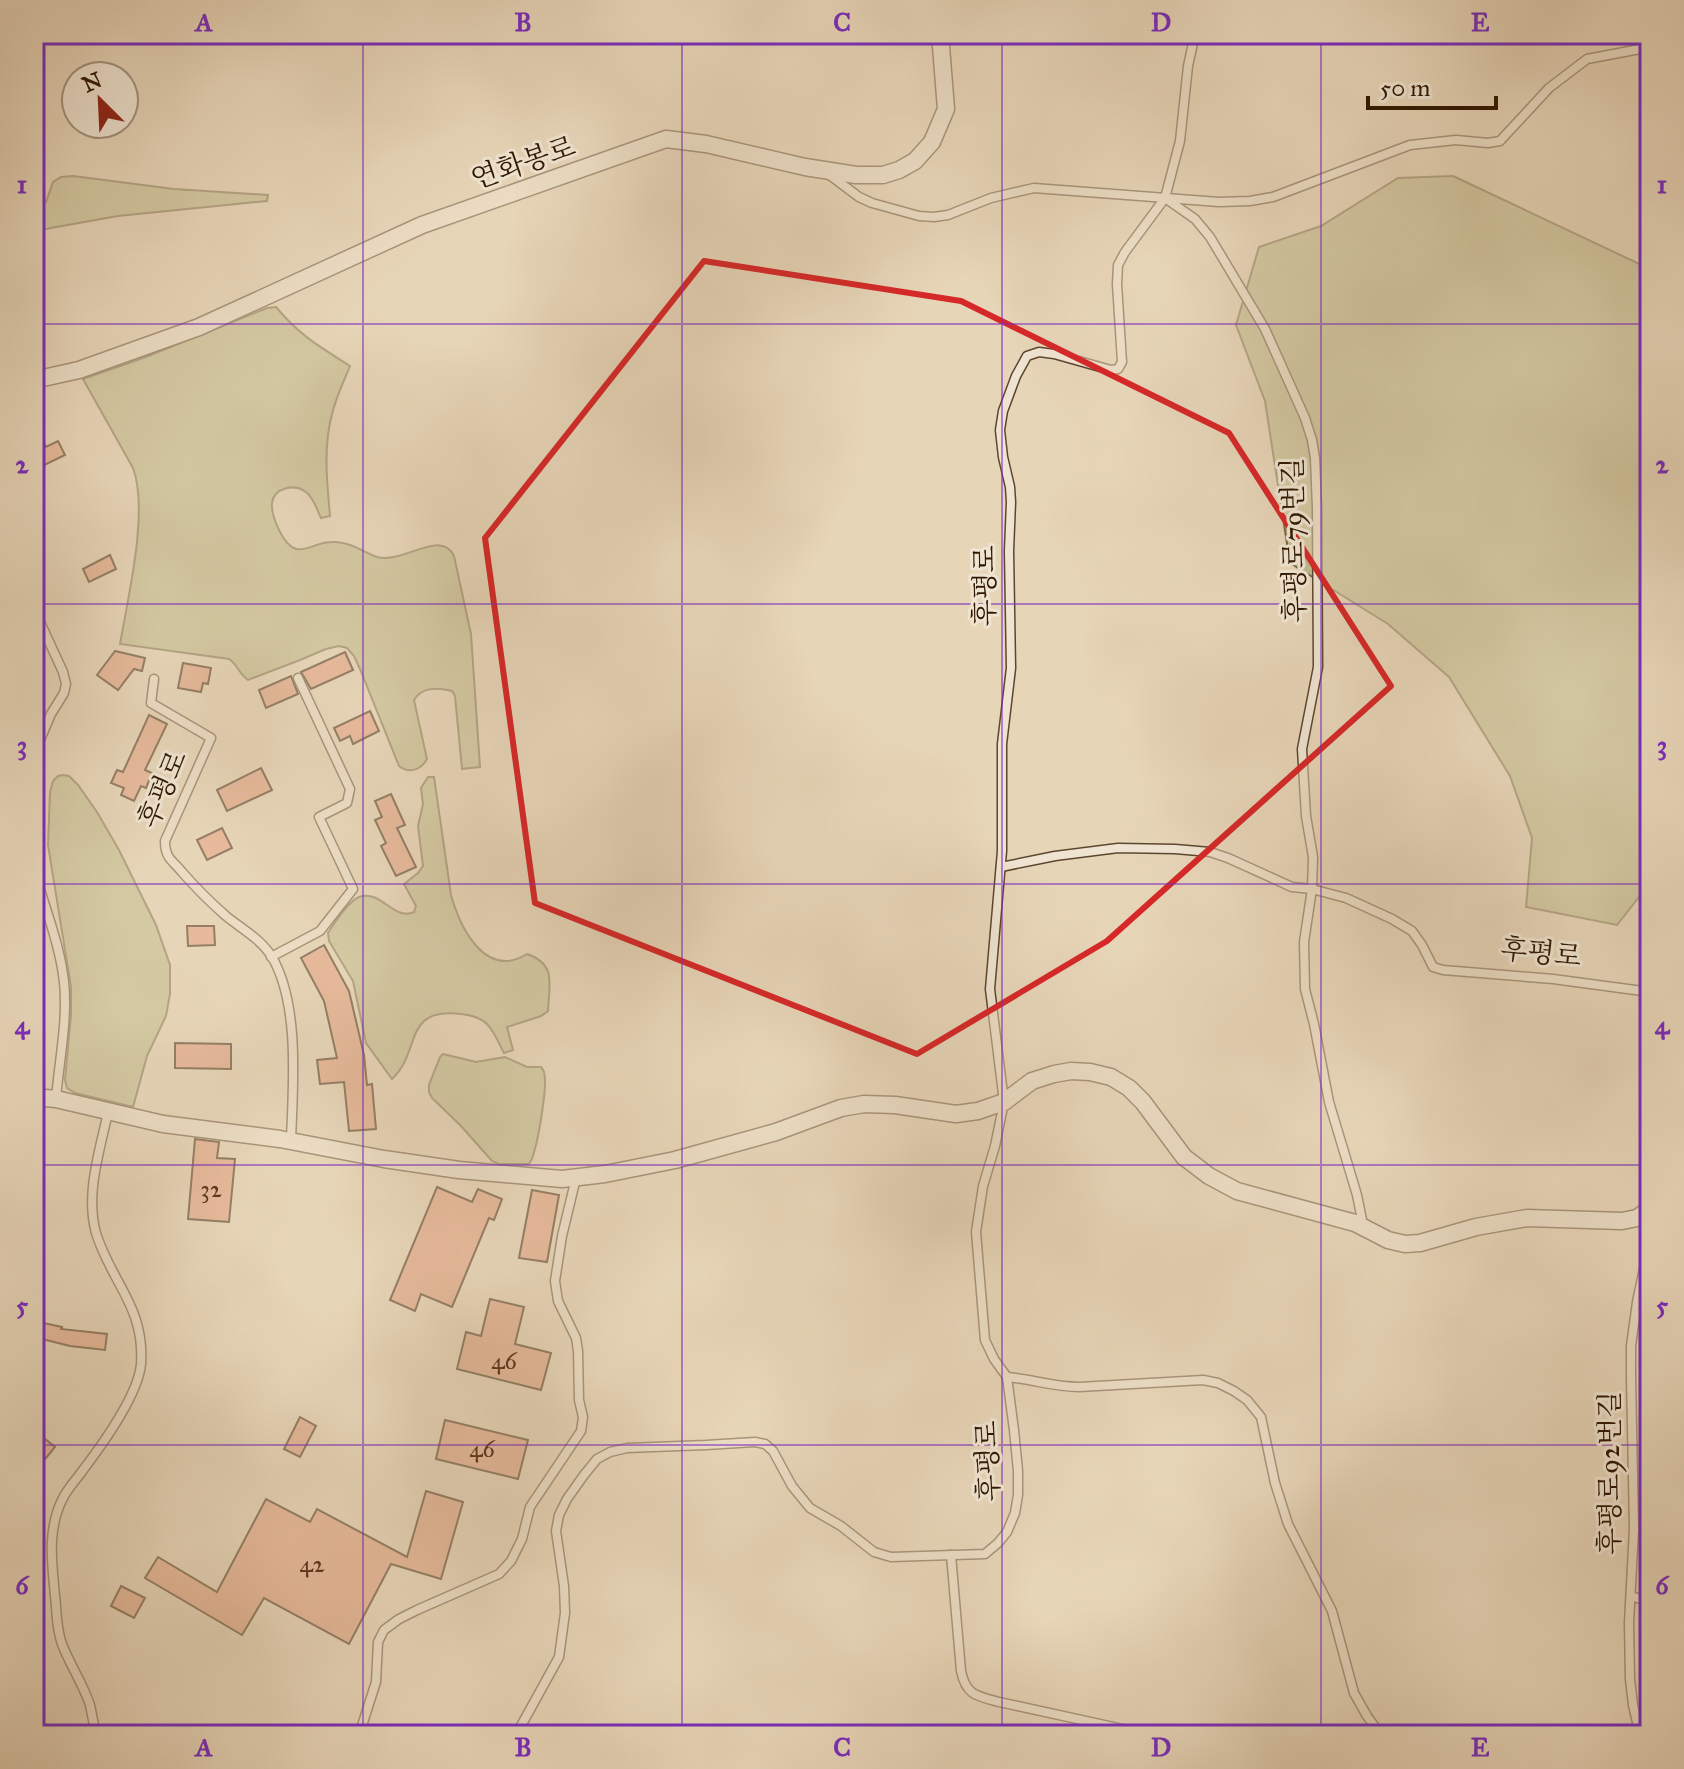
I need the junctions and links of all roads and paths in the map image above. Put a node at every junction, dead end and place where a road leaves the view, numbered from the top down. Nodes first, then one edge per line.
1 (940, 34) edge
2 (1195, 34) edge
3 (1650, 50) edge
4 (824, 170) junction
5 (1165, 198) junction
6 (34, 380) edge
7 (34, 609) edge
8 (298, 678) dead end
9 (154, 679) dead end
10 (34, 785) edge
11 (1001, 867) junction
12 (34, 869) edge
13 (1312, 889) junction
14 (271, 957) junction
15 (1650, 992) edge
16 (34, 1097) edge
17 (56, 1099) junction
18 (1004, 1102) junction
19 (108, 1112) junction
20 (291, 1141) junction
21 (577, 1178) junction
22 (1649, 1208) edge
23 (1363, 1227) junction
24 (1007, 1377) junction
25 (951, 1555) junction
26 (1631, 1596) junction
27 (1650, 1602) edge
28 (34, 1733) edge
29 (65, 1735) edge
30 (96, 1735) edge
31 (359, 1735) edge
32 (516, 1735) edge
33 (1150, 1735) edge
34 (1381, 1735) edge
35 (1640, 1735) edge

1 - 4 street, 연화봉로
2 - 5 lane
3 - 5 lane
4 - 5 lane
4 - 6 street, 연화봉로
5 - 11 lane, 후평로
5 - 13 lane, 후평로79번길
7 - 10 lane
8 - 14 lane
9 - 14 lane, 후평로
11 - 13 lane
11 - 18 lane, 후평로
12 - 17 lane
13 - 15 lane, 후평로
13 - 23 lane, 후평로79번길
14 - 20 lane, 후평로
16 - 17 street
17 - 19 street
18 - 21 street
18 - 23 street
18 - 24 lane, 후평로
19 - 20 street
19 - 30 lane
20 - 21 street
21 - 31 lane
22 - 23 street
22 - 26 lane, 후평로92번길
24 - 25 lane, 후평로
24 - 34 lane
25 - 32 lane, 후평로
25 - 33 lane
26 - 27 lane
26 - 35 lane, 후평로92번길
28 - 29 lane

